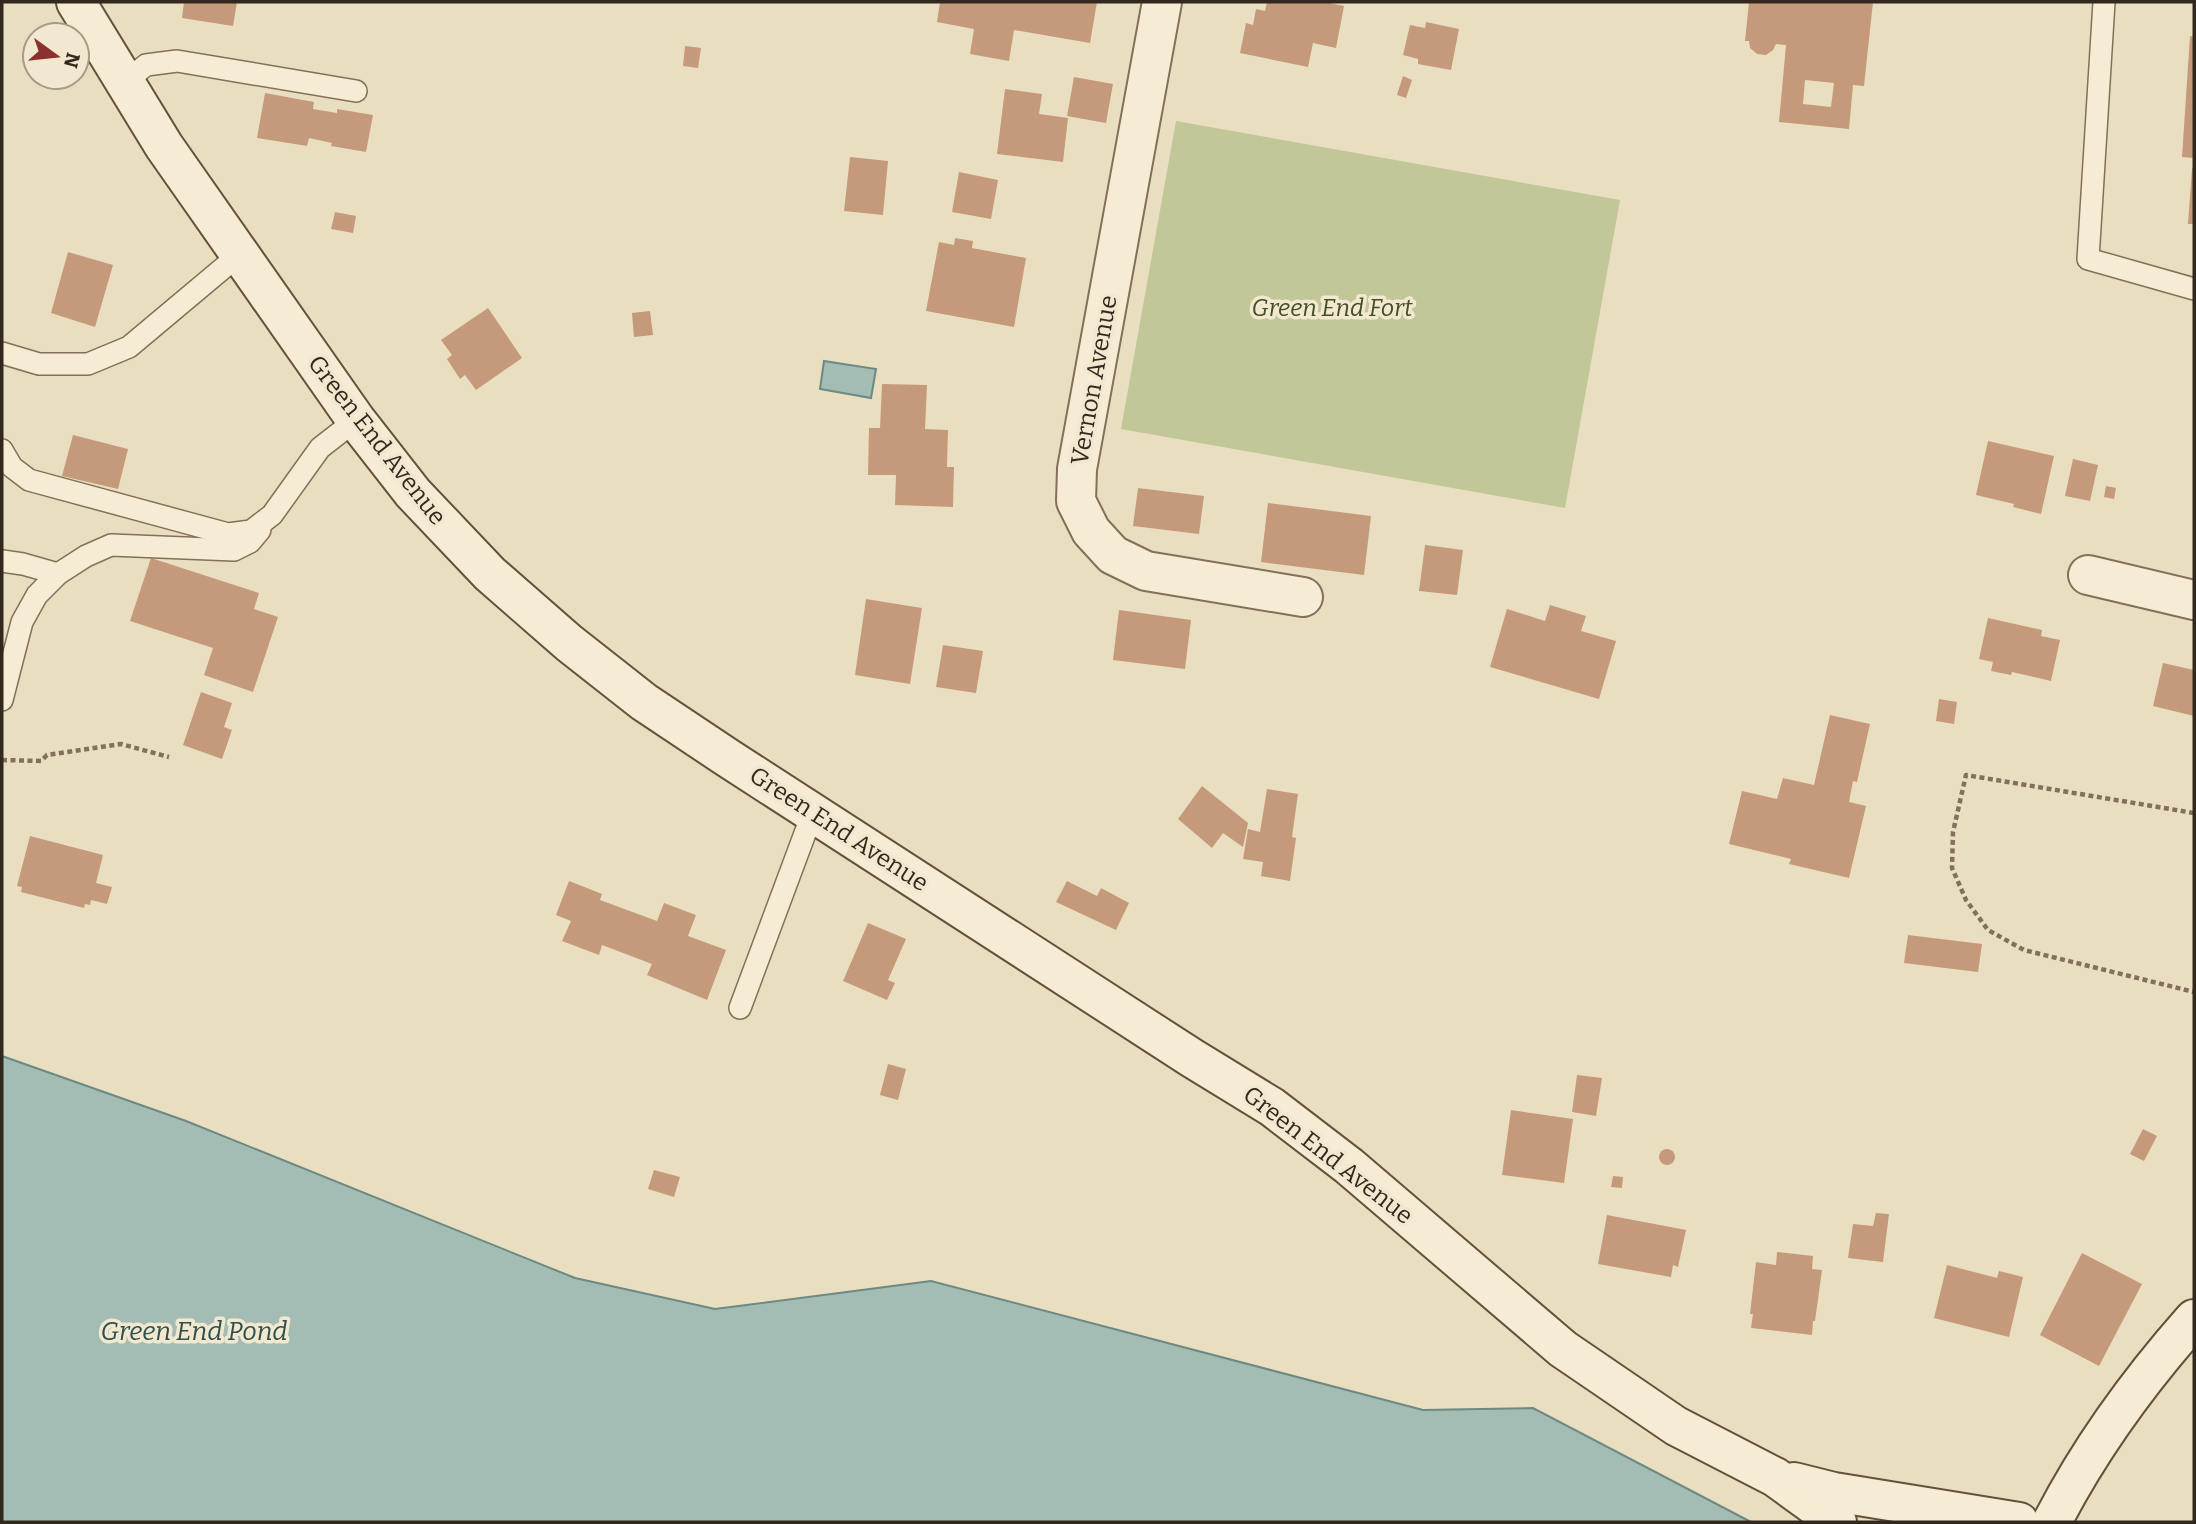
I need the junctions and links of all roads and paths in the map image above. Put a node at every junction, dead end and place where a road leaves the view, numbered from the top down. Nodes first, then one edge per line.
1 (76, 2) edge
2 (1162, 2) edge
3 (2105, 2) edge
4 (125, 82) junction
5 (356, 91) dead end
6 (240, 254) junction
7 (2194, 289) edge
8 (2, 353) edge
9 (356, 420) junction
10 (2, 450) edge
11 (272, 515) junction
12 (2, 561) edge
13 (58, 574) junction
14 (2088, 575) dead end
15 (1303, 597) dead end
16 (2194, 600) edge
17 (2, 699) edge
18 (169, 757) dead end
19 (2, 760) edge
20 (813, 812) junction
21 (2194, 813) edge
22 (2194, 992) edge
23 (740, 1008) dead end
24 (2194, 1318) edge
25 (1775, 1477) junction
26 (1837, 1522) edge
27 (2019, 1522) edge
28 (2052, 1522) edge

1 - 4 street, Green End Avenue
2 - 15 street, Vernon Avenue
3 - 7 lane
4 - 5 lane
4 - 6 street, Green End Avenue
6 - 8 lane
6 - 9 street, Green End Avenue
9 - 11 lane
9 - 20 street, Green End Avenue
10 - 11 lane
11 - 13 lane
12 - 13 lane
13 - 17 lane
14 - 16 street
18 - 19 path
20 - 23 lane
20 - 25 street, Green End Avenue
21 - 22 path
24 - 28 street
25 - 26 street, Green End Avenue
25 - 27 street, Green End Avenue

